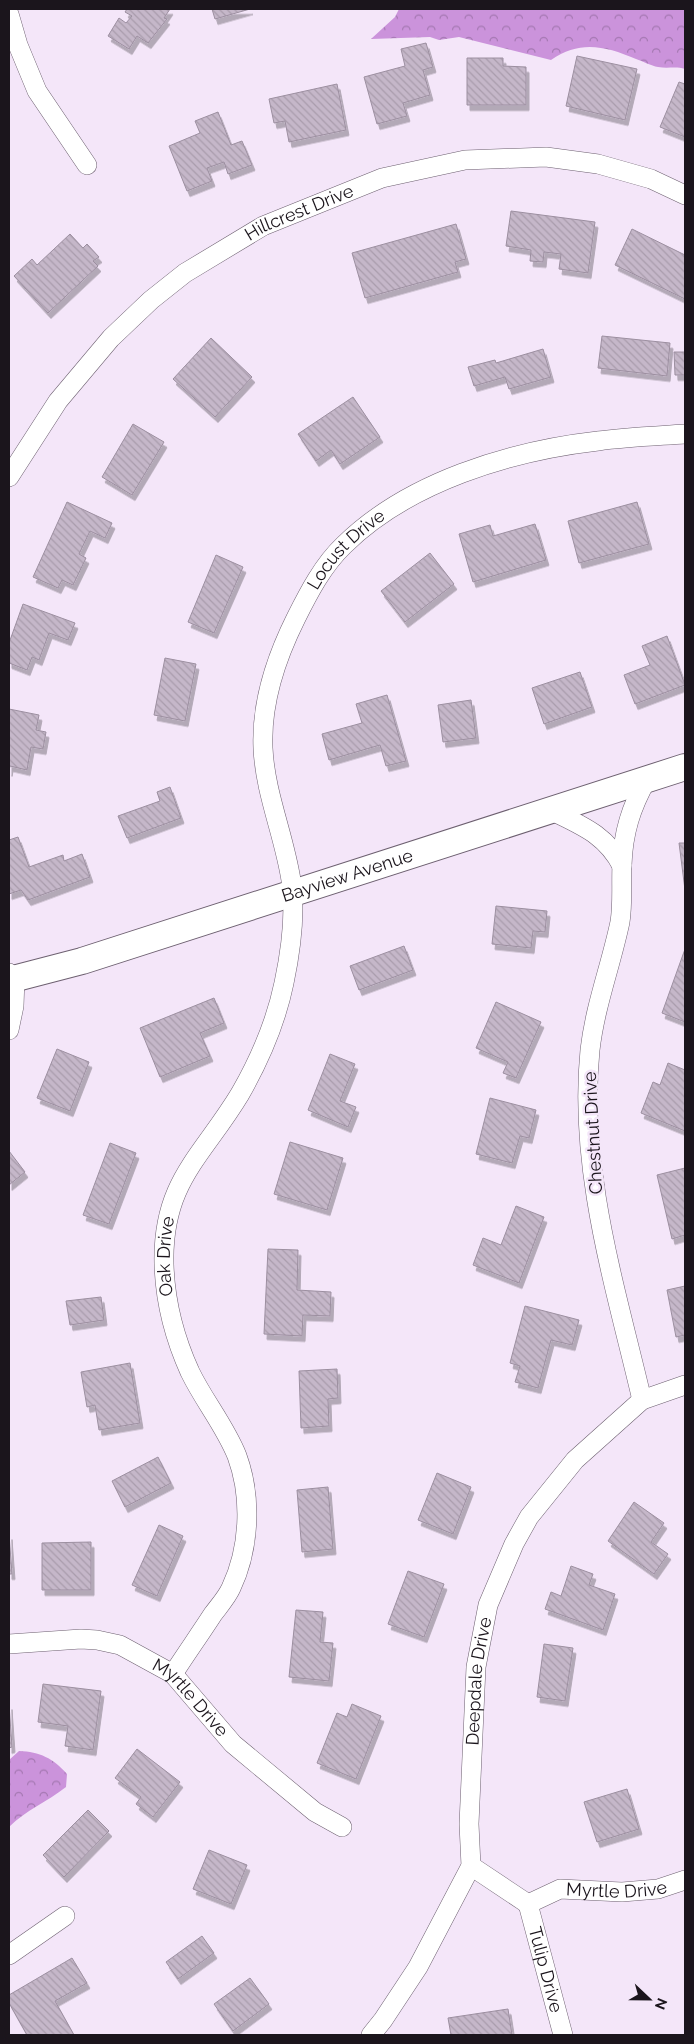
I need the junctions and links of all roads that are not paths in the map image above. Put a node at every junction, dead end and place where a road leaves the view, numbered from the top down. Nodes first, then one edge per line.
1 (9, 14) edge
2 (87, 165) dead end
3 (685, 194) edge
4 (685, 434) edge
5 (9, 477) edge
6 (685, 767) edge
7 (647, 780) junction
8 (550, 810) junction
9 (622, 866) junction
10 (292, 892) junction
11 (11, 977) edge
12 (9, 1030) edge
13 (685, 1386) edge
14 (642, 1400) junction
15 (9, 1644) edge
16 (173, 1674) junction
17 (342, 1827) dead end
18 (471, 1866) junction
19 (685, 1880) edge
20 (528, 1904) junction
21 (65, 1916) dead end
22 (9, 1955) edge
23 (371, 2035) edge
24 (563, 2035) edge

1 - 2 street
3 - 5 street, Hillcrest Drive
4 - 10 street, Locust Drive
6 - 7 main road, Bayview Avenue
7 - 8 main road, Bayview Avenue
7 - 9 street, Chestnut Drive
8 - 9 street
8 - 10 main road, Bayview Avenue
9 - 14 street, Chestnut Drive
10 - 11 main road, Bayview Avenue
10 - 16 street, Oak Drive
11 - 12 street
13 - 14 street, Deepdale Drive
14 - 18 street, Deepdale Drive
15 - 16 street, Myrtle Drive
16 - 17 street, Myrtle Drive
18 - 20 street
18 - 23 street, Deepdale Drive
19 - 20 street, Myrtle Drive
20 - 24 street, Tulip Drive
21 - 22 street

